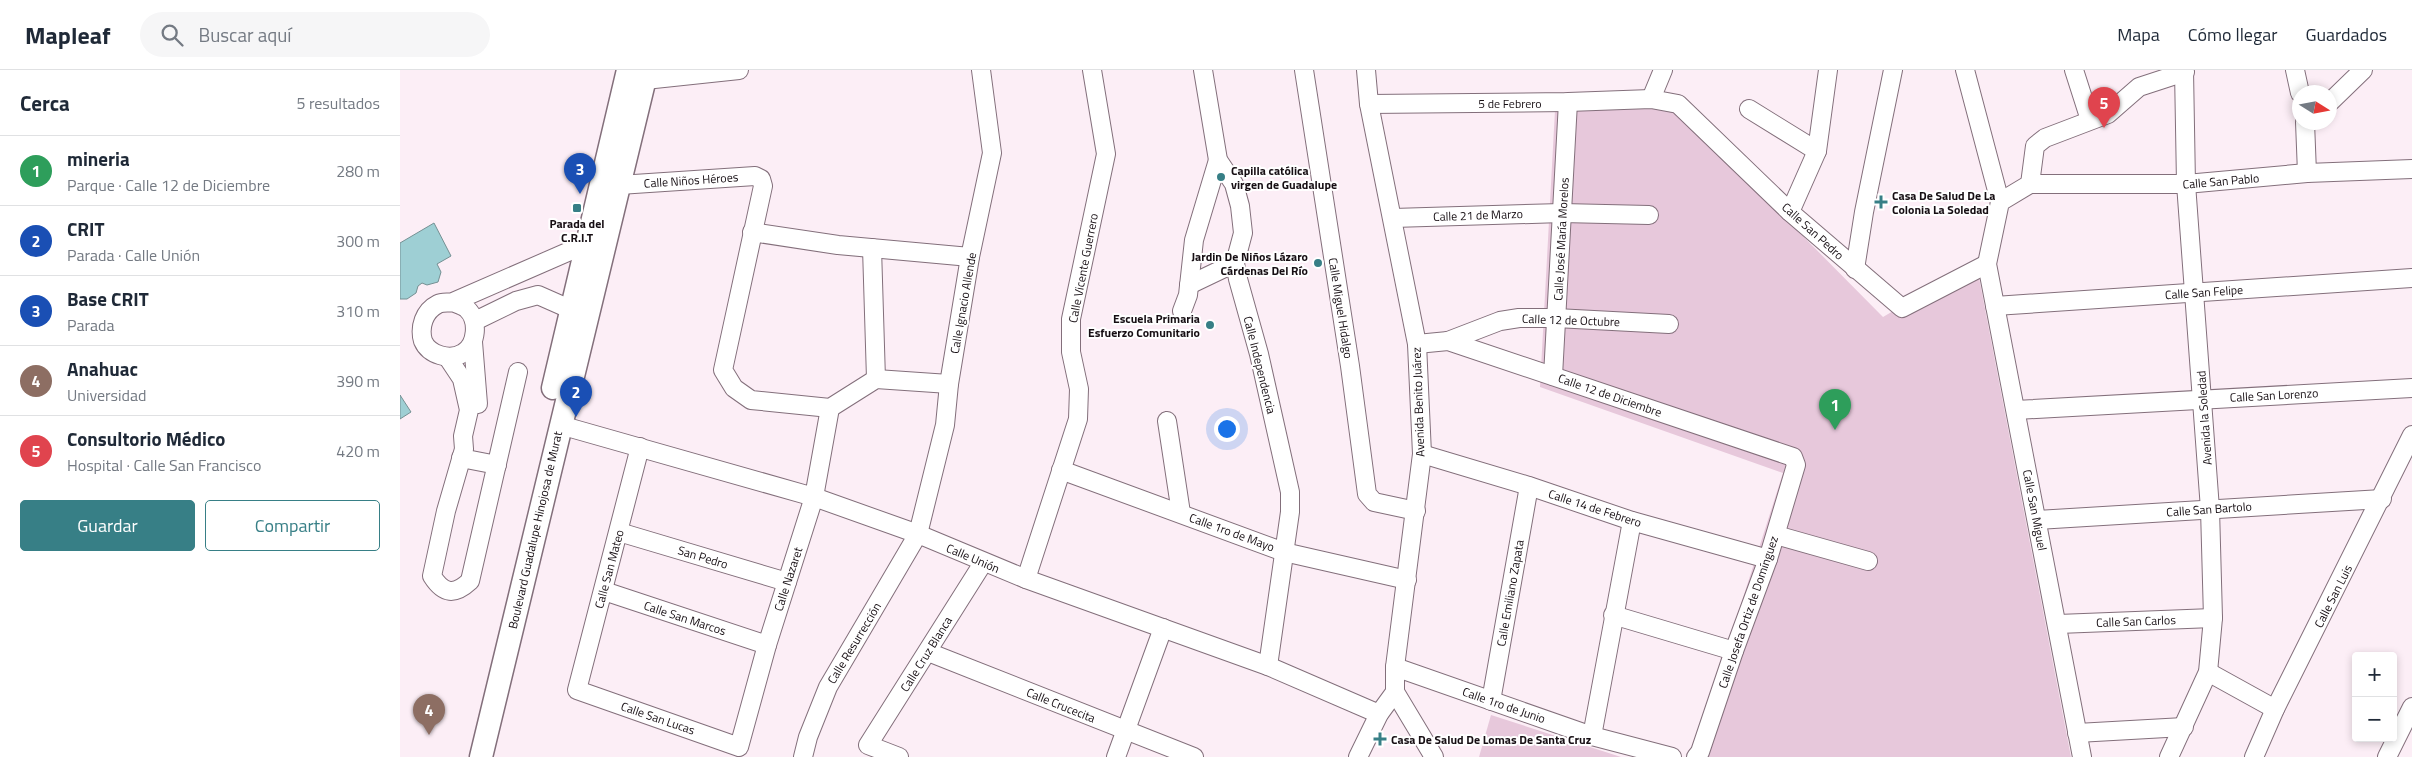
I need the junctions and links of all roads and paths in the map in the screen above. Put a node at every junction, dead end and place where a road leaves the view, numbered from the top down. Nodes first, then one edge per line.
1 (739, 70) edge
2 (981, 70) edge
3 (1092, 70) edge
4 (1202, 70) edge
5 (1304, 70) edge
6 (1366, 70) edge
7 (1663, 70) edge
8 (1828, 70) edge
9 (1893, 70) edge
10 (1965, 70) edge
11 (2074, 70) edge
12 (2295, 70) edge
13 (2363, 70) edge
14 (2185, 71) edge
15 (651, 74) edge
16 (2298, 85) edge
17 (2337, 95) edge
18 (1651, 99) junction
19 (1568, 102) junction
20 (1370, 104) junction
21 (1749, 109) dead end
22 (2090, 120) junction
23 (2306, 130) edge
24 (1817, 151) junction
25 (1218, 160) junction
26 (2412, 169) edge
27 (2307, 173) junction
28 (2412, 177) edge
29 (2030, 184) junction
30 (2186, 184) junction
31 (619, 185) junction
32 (2000, 202) junction
33 (1790, 212) junction
34 (1562, 213) junction
35 (1649, 215) dead end
36 (1393, 218) junction
37 (752, 232) junction
38 (586, 244) junction
39 (872, 248) junction
40 (970, 257) junction
41 (1235, 263) junction
42 (1987, 264) junction
43 (1855, 269) junction
44 (2412, 278) edge
45 (1189, 284) junction
46 (2195, 292) junction
47 (453, 302) junction
48 (1995, 306) junction
49 (572, 310) junction
50 (1182, 311) dead end
51 (1556, 318) junction
52 (475, 321) junction
53 (1669, 324) dead end
54 (1448, 341) junction
55 (473, 342) junction
56 (1417, 344) junction
57 (448, 358) junction
58 (518, 372) dead end
59 (1553, 376) junction
60 (876, 379) junction
61 (949, 384) junction
62 (2412, 388) edge
63 (2202, 399) junction
64 (830, 408) junction
65 (2016, 410) junction
66 (1167, 421) dead end
67 (560, 425) junction
68 (2412, 435) edge
69 (640, 447) junction
70 (463, 454) junction
71 (1422, 454) junction
72 (497, 465) junction
73 (1796, 465) joint
74 (1061, 470) junction
75 (1529, 486) junction
76 (814, 498) junction
77 (2382, 498) junction
78 (2210, 509) junction
79 (1416, 511) junction
80 (1181, 513) junction
81 (2037, 520) junction
82 (1632, 521) junction
83 (619, 532) junction
84 (918, 534) junction
85 (1776, 536) junction
86 (1284, 552) junction
87 (1768, 559) junction
88 (1868, 561) dead end
89 (983, 563) junction
90 (1026, 579) junction
91 (1407, 580) junction
92 (787, 582) junction
93 (604, 591) junction
94 (1613, 616) junction
95 (2213, 618) junction
96 (2058, 624) junction
97 (1162, 628) junction
98 (767, 645) junction
99 (1734, 650) junction
100 (928, 652) junction
101 (1268, 666) junction
102 (1395, 667) junction
103 (2208, 672) junction
104 (577, 690) joint
105 (1395, 692) junction
106 (1491, 701) junction
107 (2412, 707) edge
108 (2275, 709) junction
109 (1379, 714) junction
110 (2184, 727) junction
111 (1126, 731) junction
112 (2077, 733) junction
113 (1592, 736) junction
114 (739, 747) joint
115 (467, 757) edge
116 (481, 757) edge
117 (803, 757) edge
118 (900, 757) edge
119 (1116, 757) edge
120 (1194, 757) edge
121 (1358, 757) edge
122 (1434, 757) edge
123 (1672, 757) edge
124 (1696, 757) edge
125 (2082, 757) edge
126 (2169, 757) edge
127 (2254, 757) edge
128 (2388, 757) edge

1 - 15 street
2 - 40 street, Calle Ignacio Allende
3 - 74 street, Calle Vicente Guerrero
4 - 25 street, Calle Independencia
5 - 79 street, Calle Miguel Hidalgo
6 - 20 street, Avenida Benito Juárez
7 - 18 street
8 - 24 street
9 - 43 street
10 - 32 street
11 - 22 street
12 - 16 street
13 - 17 street
14 - 22 street
14 - 30 street, Avenida la Soledad
15 - 31 main road, Boulevard Guadalupe Hinojosa de Murat
15 - 38 main road, Boulevard Guadalupe Hinojosa de Murat
18 - 19 street, 5 de Febrero
18 - 33 street, Calle San Pedro
19 - 20 street, 5 de Febrero
19 - 34 street, Calle José María Morelos
20 - 36 street, Avenida Benito Juárez
21 - 24 street
22 - 29 street
23 - 27 street
24 - 33 street
25 - 41 street, Calle Independencia
25 - 45 street
26 - 27 street, Calle San Pablo
26 - 28 street
27 - 30 street, Calle San Pablo
29 - 30 street, Calle San Pablo
29 - 32 street
30 - 46 street, Avenida la Soledad
31 - 37 street, Calle Niños Héroes
31 - 67 main road, Boulevard Guadalupe Hinojosa de Murat
32 - 42 street
33 - 43 street, Calle San Pedro
34 - 35 street, Calle 21 de Marzo
34 - 36 street, Calle 21 de Marzo
34 - 51 street, Calle José María Morelos
36 - 56 street, Avenida Benito Juárez
37 - 39 street
37 - 64 street
38 - 47 street
38 - 49 main road, Boulevard Guadalupe Hinojosa de Murat
39 - 40 street
39 - 60 street
40 - 61 street, Calle Ignacio Allende
41 - 45 street
41 - 86 street, Calle Independencia
42 - 43 street, Calle San Pedro
42 - 48 street, Calle San Miguel
44 - 46 street, Calle San Felipe
45 - 50 street
46 - 48 street, Calle San Felipe
46 - 63 street, Avenida la Soledad
47 - 52 street
47 - 57 street
48 - 65 street, Calle San Miguel
49 - 52 street
49 - 115 main road, Boulevard Guadalupe Hinojosa de Murat
51 - 53 street, Calle 12 de Octubre
51 - 54 street, Calle 12 de Octubre
51 - 59 street, Calle José María Morelos
52 - 55 street
54 - 56 street, Calle 12 de Diciembre
54 - 59 street, Calle 12 de Diciembre
55 - 57 street
55 - 70 street
56 - 71 street, Avenida Benito Juárez
57 - 70 street
58 - 72 street
59 - 73 street, Calle 12 de Diciembre
60 - 61 street
60 - 64 street
61 - 84 street, Calle Ignacio Allende
62 - 63 street, Calle San Lorenzo
63 - 65 street, Calle San Lorenzo
63 - 78 street, Avenida la Soledad
64 - 76 street, Calle Nazaret
65 - 81 street, Calle San Miguel
66 - 80 street
67 - 69 street, Calle Unión
67 - 116 main road, Boulevard Guadalupe Hinojosa de Murat
68 - 77 street, Calle San Luis
69 - 76 street, Calle Unión
69 - 83 street, Calle San Mateo
70 - 72 street
70 - 72 street
71 - 75 street, Calle 14 de Febrero
71 - 79 street, Avenida Benito Juárez
73 - 85 street, Calle Josefa Ortiz de Domínguez
74 - 80 street, Calle 1ro de Mayo
74 - 90 street, Calle Vicente Guerrero
75 - 82 street, Calle 14 de Febrero
75 - 106 street, Calle Emiliano Zapata
76 - 84 street, Calle Unión
76 - 92 street, Calle Nazaret
77 - 78 street, Calle San Bartolo
77 - 108 street, Calle San Luis
78 - 81 street, Calle San Bartolo
78 - 95 street, Avenida la Soledad
79 - 91 street, Avenida Benito Juárez
80 - 86 street, Calle 1ro de Mayo
81 - 96 street, Calle San Miguel
82 - 87 street, Calle 14 de Febrero
82 - 94 street
83 - 92 street, San Pedro
83 - 93 street, Calle San Mateo
84 - 89 street, Calle Unión
84 - 117 street, Calle Resurrección
85 - 87 street, Calle Josefa Ortiz de Domínguez
85 - 88 street
86 - 91 street, Calle 1ro de Mayo
86 - 101 street, Calle Independencia
87 - 99 street, Calle Josefa Ortiz de Domínguez
89 - 90 street, Calle Unión
89 - 100 street, Calle Cruz Blanca
90 - 97 street, Calle Unión
91 - 102 street, Avenida Benito Juárez
92 - 98 street, Calle Nazaret
93 - 98 street, Calle San Marcos
93 - 104 street, Calle San Mateo
94 - 99 street
94 - 113 street
95 - 96 street, Calle San Carlos
95 - 103 street, Avenida la Soledad
96 - 112 street, Calle San Miguel
97 - 101 street, Calle Unión
97 - 111 street
98 - 114 street, Calle Nazaret
99 - 124 street, Calle Josefa Ortiz de Domínguez
100 - 111 street, Calle Crucecita
100 - 118 street, Calle Cruz Blanca
101 - 109 street, Calle Unión
102 - 105 street, Avenida Benito Juárez
102 - 106 street, Calle 1ro de Junio
103 - 108 street
103 - 110 street, Avenida la Soledad
104 - 114 street, Calle San Lucas
105 - 109 street
105 - 122 street
106 - 113 street, Calle 1ro de Junio
107 - 128 street
108 - 127 street, Calle San Luis
109 - 121 street
110 - 112 street
110 - 126 street, Avenida la Soledad
111 - 119 street
111 - 120 street, Calle Crucecita
112 - 125 street, Calle San Miguel
113 - 123 street, Calle 1ro de Junio

